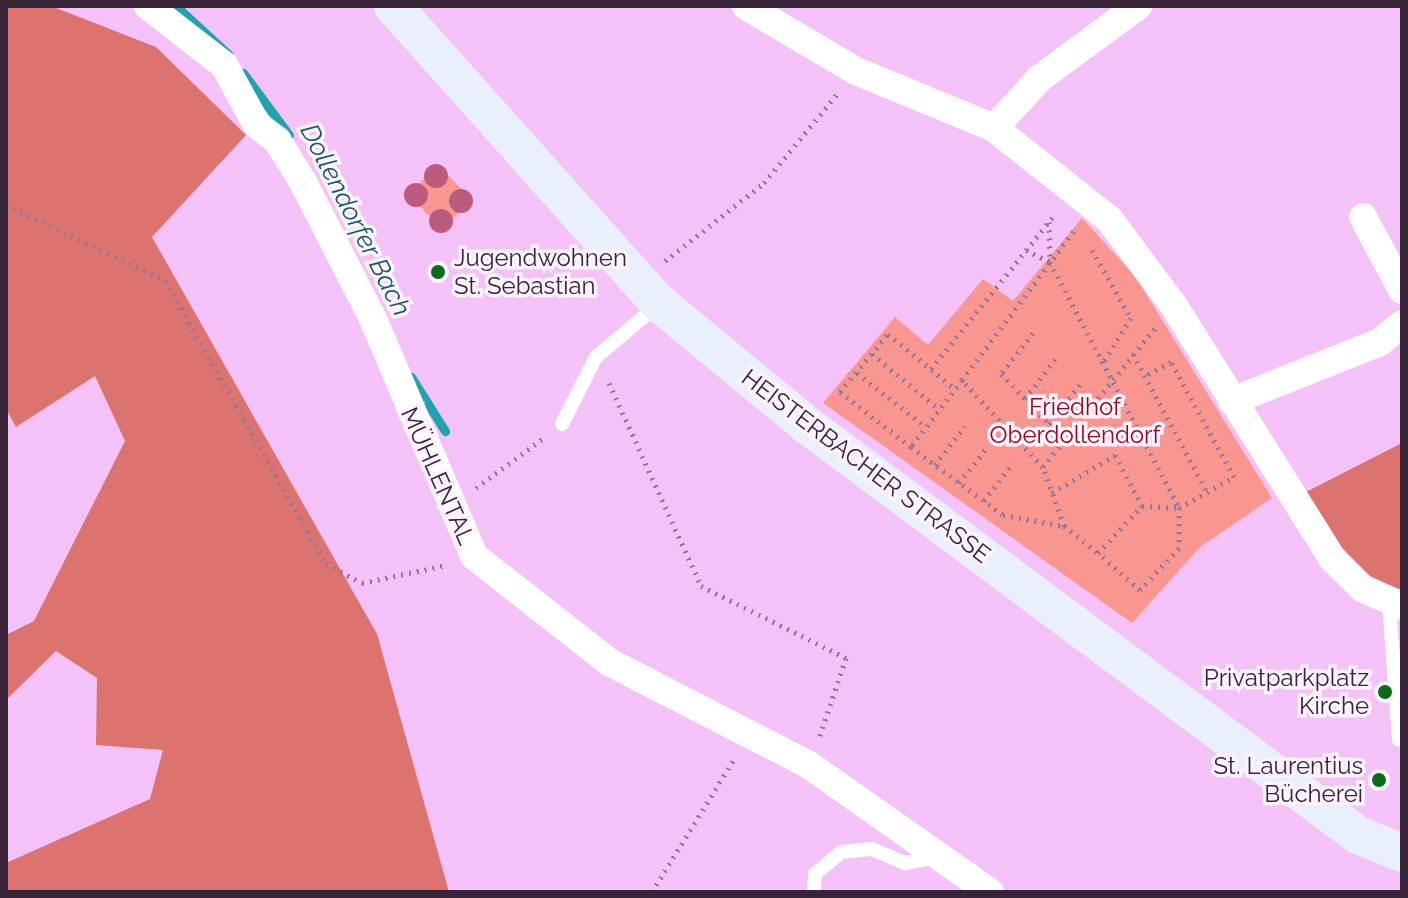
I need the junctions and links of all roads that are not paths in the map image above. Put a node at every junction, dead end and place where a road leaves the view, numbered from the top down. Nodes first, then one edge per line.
1 (148, 6) edge
2 (393, 6) edge
3 (746, 6) edge
4 (1138, 6) edge
5 (994, 128) junction
6 (1363, 217) dead end
7 (1402, 290) edge
8 (649, 293) junction
9 (1402, 324) edge
10 (1232, 401) junction
11 (562, 424) road end
12 (1395, 604) edge
13 (1399, 740) dead end
14 (1402, 853) edge
15 (939, 857) junction
16 (814, 892) edge
17 (990, 892) edge

1 - 15 street, MÜHLENTAL
2 - 8 main road, HEISTERBACHER STRASSE
3 - 5 street
4 - 5 street
5 - 10 street
6 - 7 street
8 - 11 lane
8 - 14 main road, HEISTERBACHER STRASSE
9 - 10 street
10 - 12 street
12 - 13 lane
15 - 16 lane
15 - 17 street, MÜHLENTAL

